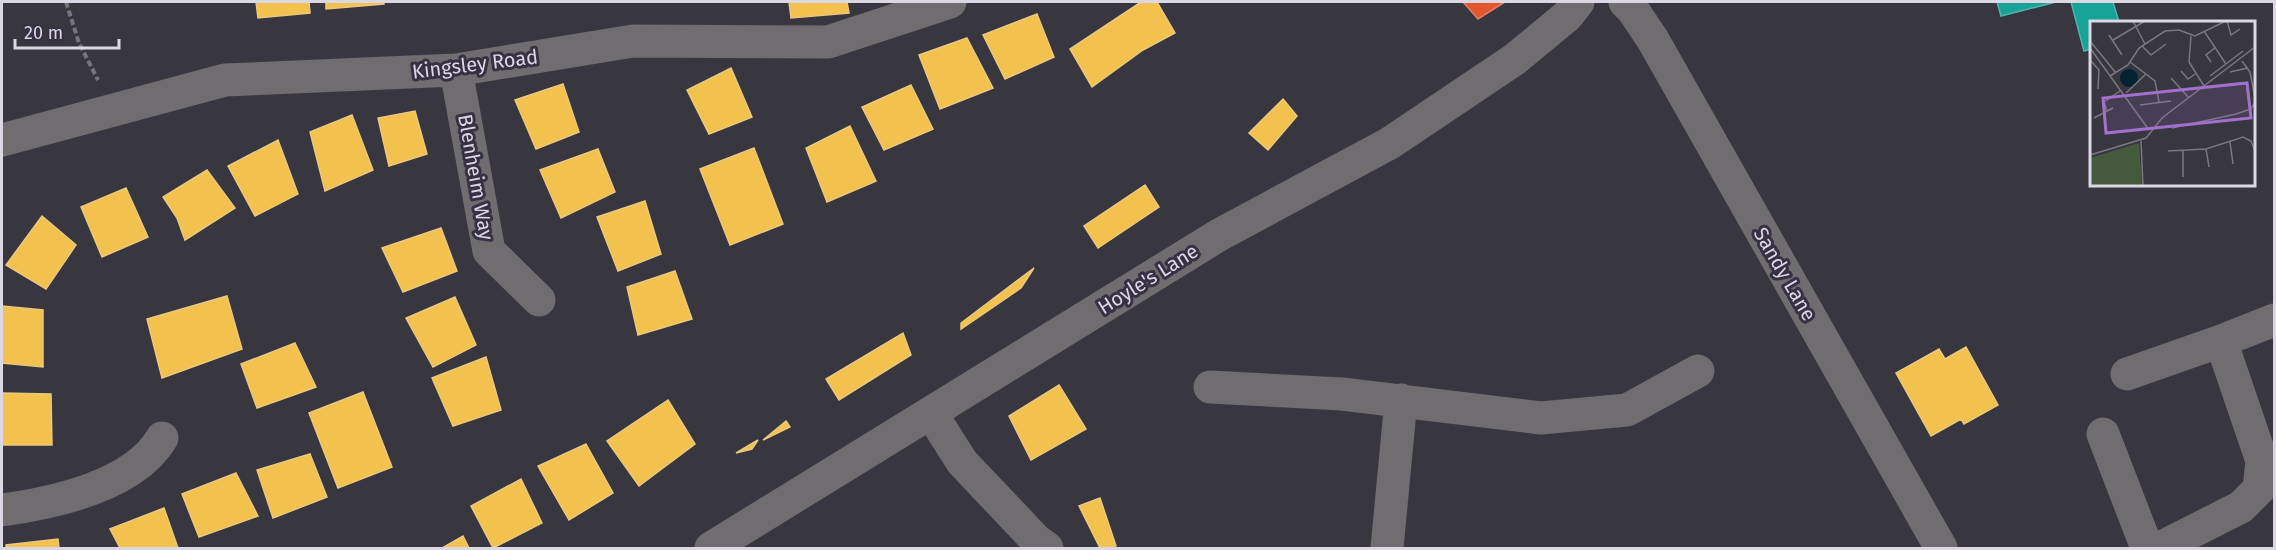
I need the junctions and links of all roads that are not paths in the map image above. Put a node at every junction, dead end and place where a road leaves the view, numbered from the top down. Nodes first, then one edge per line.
1 (950, 2) edge
2 (1578, 2) edge
3 (1625, 2) edge
4 (456, 70) junction
5 (2, 140) edge
6 (539, 300) dead end
7 (2274, 320) edge
8 (2221, 341) junction
9 (1698, 371) dead end
10 (2127, 374) dead end
11 (1210, 387) dead end
12 (1401, 400) junction
13 (931, 413) junction
14 (2103, 434) dead end
15 (162, 438) dead end
16 (2, 510) edge
17 (2177, 545) edge
18 (711, 549) edge
19 (1047, 549) edge
20 (1387, 549) edge
21 (1941, 549) edge
22 (2147, 549) edge

1 - 4 street, Kingsley Road
2 - 13 street, Hoyle's Lane
3 - 21 street, Sandy Lane
4 - 5 street, Kingsley Road
4 - 6 street, Blenheim Way
7 - 8 street
8 - 10 street
8 - 17 street
9 - 12 street
11 - 12 street
12 - 20 street
13 - 18 street, Hoyle's Lane
13 - 19 street
14 - 22 street
15 - 16 street

